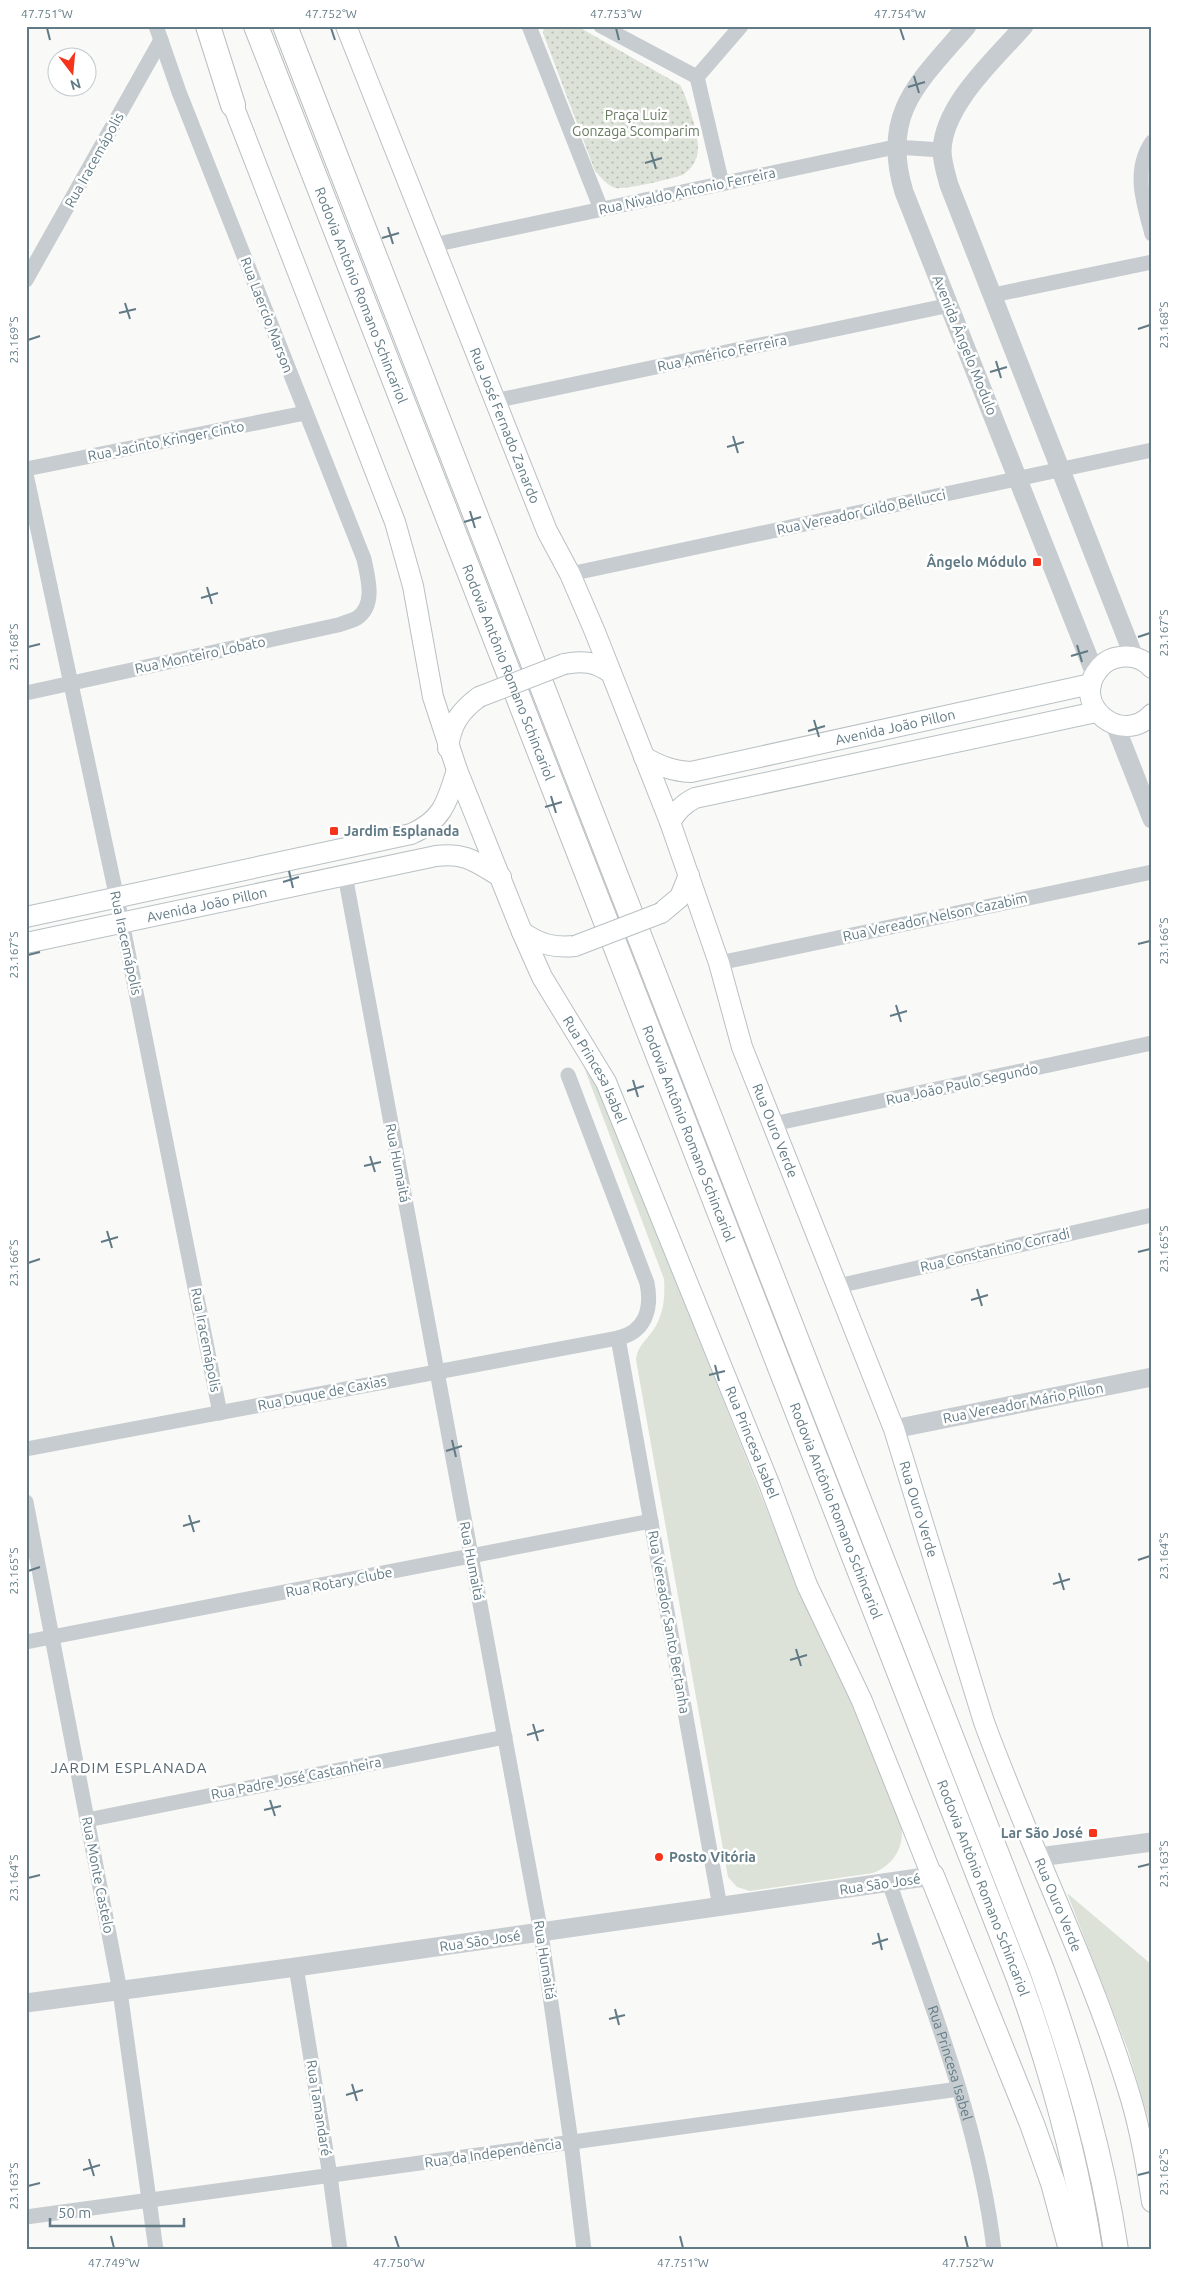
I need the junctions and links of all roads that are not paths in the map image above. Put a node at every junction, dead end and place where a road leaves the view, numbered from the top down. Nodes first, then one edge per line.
1 (208, 26) edge
2 (256, 26) edge
3 (285, 26) edge
4 (346, 26) edge
5 (529, 26) edge
6 (601, 26) edge
7 (741, 26) edge
8 (967, 26) edge
9 (1024, 26) edge
10 (159, 33) edge
11 (697, 77) junction
12 (233, 105) joint
13 (1152, 142) edge
14 (895, 147) junction
15 (942, 150) junction
16 (722, 184) junction
17 (601, 210) junction
18 (1152, 234) edge
19 (432, 245) junction
20 (1152, 262) edge
21 (26, 280) edge
22 (993, 295) junction
23 (950, 306) junction
24 (494, 401) junction
25 (306, 413) junction
26 (1152, 450) edge
27 (26, 469) edge
28 (1061, 469) junction
29 (26, 474) edge
30 (1018, 478) junction
31 (570, 574) junction
32 (368, 605) joint
33 (1134, 657) junction
34 (1152, 668) edge
35 (611, 673) junction
36 (1093, 679) junction
37 (71, 683) junction
38 (26, 693) edge
39 (1096, 712) junction
40 (1152, 714) edge
41 (1115, 725) junction
42 (448, 748) junction
43 (644, 757) junction
44 (457, 770) junction
45 (1152, 819) edge
46 (670, 822) junction
47 (1152, 872) edge
48 (345, 875) junction
49 (689, 875) junction
50 (500, 877) junction
51 (116, 897) junction
52 (26, 917) edge
53 (122, 922) junction
54 (522, 932) junction
55 (26, 943) edge
56 (718, 963) junction
57 (1152, 1043) edge
58 (568, 1075) dead end
59 (773, 1124) junction
60 (1152, 1215) edge
61 (838, 1286) junction
62 (618, 1338) junction
63 (437, 1372) junction
64 (1152, 1377) edge
65 (220, 1413) junction
66 (894, 1429) junction
67 (26, 1450) edge
68 (26, 1502) edge
69 (651, 1521) junction
70 (472, 1556) junction
71 (52, 1637) junction
72 (26, 1642) edge
73 (505, 1737) junction
74 (87, 1820) junction
75 (1152, 1842) edge
76 (1038, 1857) junction
77 (932, 1876) junction
78 (889, 1882) junction
79 (720, 1907) junction
80 (541, 1932) junction
81 (296, 1968) junction
82 (120, 1991) junction
83 (26, 2003) edge
84 (959, 2089) junction
85 (571, 2142) junction
86 (330, 2176) junction
87 (149, 2201) junction
88 (1152, 2202) edge
89 (26, 2217) edge
90 (991, 2249) edge
91 (156, 2250) edge
92 (340, 2250) edge
93 (584, 2250) edge
94 (1071, 2250) edge
95 (1090, 2250) edge
96 (1116, 2250) edge

1 - 12 highway
2 - 95 highway, Rodovia Antônio Romano Schincariol
3 - 96 highway, Rodovia Antônio Romano Schincariol
4 - 19 main road, Rua José Fernado Zanardo
5 - 17 street
6 - 11 street
7 - 11 street
8 - 14 street, Avenida Ângelo Modulo
9 - 15 street
10 - 21 street, Rua Iracemápolis
10 - 25 street, Rua Laercio Marson
11 - 16 street
12 - 42 main road, Rua Princesa Isabel
13 - 18 street
14 - 15 street, Rua Nivaldo Antonio Ferreira
14 - 16 street, Rua Nivaldo Antonio Ferreira
14 - 23 street, Avenida Ângelo Modulo
15 - 22 street
16 - 17 street, Rua Nivaldo Antonio Ferreira
17 - 19 street, Rua Nivaldo Antonio Ferreira
19 - 24 main road, Rua José Fernado Zanardo
20 - 22 street
22 - 28 street
23 - 24 street, Rua Américo Ferreira
23 - 30 street, Avenida Ângelo Modulo
24 - 31 main road, Rua José Fernado Zanardo
25 - 27 street, Rua Jacinto Kringer Cinto
25 - 32 street, Rua Laercio Marson
26 - 28 street, Rua Vereador Gildo Bellucci
28 - 30 street, Rua Vereador Gildo Bellucci
28 - 33 street
29 - 37 street, Rua Iracemápolis
30 - 31 street, Rua Vereador Gildo Bellucci
30 - 36 street, Avenida Ângelo Modulo
31 - 35 main road, Rua José Fernado Zanardo
32 - 37 street, Rua Monteiro Lobato
33 - 34 main road
33 - 36 main road
35 - 42 main road, bridge
35 - 43 main road, Rua José Fernado Zanardo
36 - 39 main road
36 - 43 main road, Avenida João Pillon
37 - 38 street, Rua Monteiro Lobato
37 - 51 street, Rua Iracemápolis
39 - 41 main road
39 - 46 main road, Avenida João Pillon
40 - 41 main road
41 - 45 street
42 - 44 main road, Rua Princesa Isabel
43 - 46 main road, Rua José Fernado Zanardo
44 - 50 main road, Rua Princesa Isabel
44 - 51 main road, Avenida João Pillon
46 - 49 main road, Rua Ouro Verde
47 - 56 street, Rua Vereador Nelson Cazabim
48 - 50 main road, Avenida João Pillon
48 - 53 main road, Avenida João Pillon
48 - 63 street, Rua Humaitá
49 - 54 main road, bridge
49 - 56 main road, Rua Ouro Verde
50 - 54 main road, Rua Princesa Isabel
51 - 52 main road, Avenida João Pillon
51 - 53 street, Rua Iracemápolis
53 - 55 main road, Avenida João Pillon
53 - 65 street, Rua Iracemápolis
54 - 77 main road, Rua Princesa Isabel
56 - 59 main road, Rua Ouro Verde
57 - 59 street, Rua João Paulo Segundo
58 - 62 street, Rua Princesa Isabel
59 - 61 main road, Rua Ouro Verde
60 - 61 street, Rua Constantino Corradi
61 - 66 main road, Rua Ouro Verde
62 - 63 street, Rua Duque de Caxias
62 - 69 street, Rua Vereador Santo Bertanha
63 - 65 street, Rua Duque de Caxias
63 - 70 street, Rua Humaitá
64 - 66 street, Rua Vereador Mário Pillon
65 - 67 street, Rua Duque de Caxias
66 - 76 main road, Rua Ouro Verde
68 - 71 street, Rua Monte Castelo
69 - 70 street, Rua Rotary Clube
69 - 79 street, Rua Vereador Santo Bertanha
70 - 71 street, Rua Rotary Clube
70 - 73 street, Rua Humaitá
71 - 72 street, Rua Rotary Clube
71 - 74 street, Rua Monte Castelo
73 - 74 street, Rua Padre José Castanheira
73 - 80 street, Rua Humaitá
74 - 82 street, Rua Monte Castelo
75 - 76 street
76 - 88 main road, Rua Ouro Verde
77 - 78 street, Rua São José
77 - 94 highway
78 - 79 street, Rua São José
78 - 84 street, Rua Princesa Isabel
79 - 80 street, Rua São José
80 - 81 street, Rua São José
80 - 85 street, Rua Humaitá
81 - 82 street, Rua São José
81 - 86 street, Rua Tamandaré
82 - 83 street, Rua São José
82 - 87 street, Rua Monte Castelo
84 - 85 street, Rua da Independência
84 - 90 street, Rua Princesa Isabel
85 - 86 street, Rua da Independência
85 - 93 street, Rua Humaitá
86 - 87 street, Rua da Independência
86 - 92 street, Rua Tamandaré
87 - 89 street, Rua da Independência
87 - 91 street, Rua Monte Castelo

